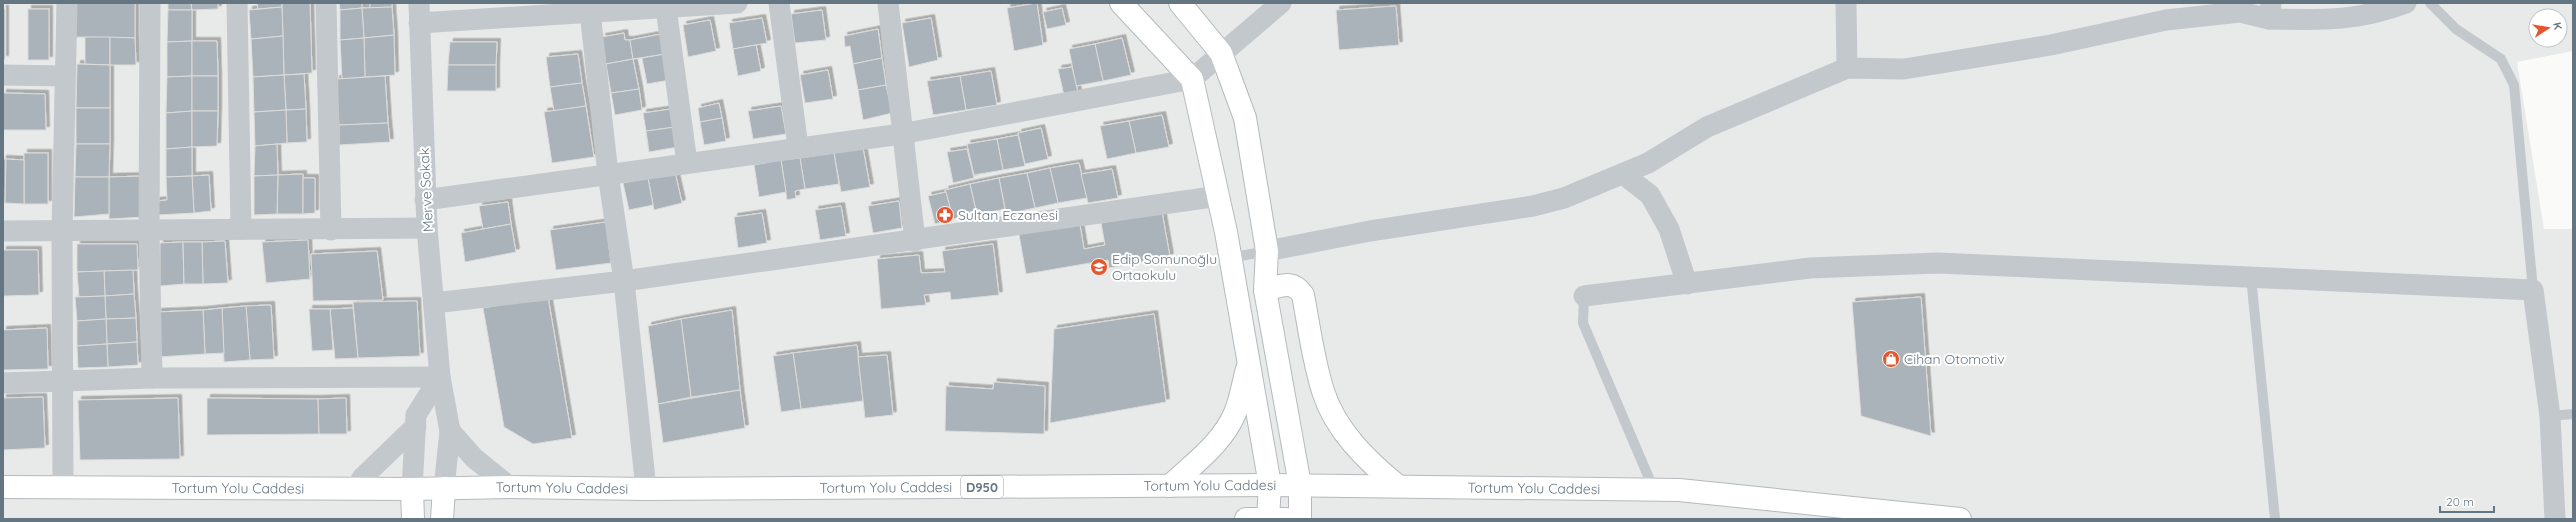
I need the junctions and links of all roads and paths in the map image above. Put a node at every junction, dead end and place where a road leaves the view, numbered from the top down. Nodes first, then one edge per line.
1 (67, 3) edge
2 (150, 3) edge
3 (237, 3) edge
4 (326, 3) edge
5 (738, 3) edge
6 (779, 3) edge
7 (888, 3) edge
8 (1121, 3) edge
9 (1180, 3) edge
10 (1281, 3) edge
11 (1846, 3) edge
12 (2406, 3) edge
13 (2430, 3) edge
14 (589, 8) edge
15 (666, 8) junction
16 (2270, 11) edge
17 (419, 13) edge
18 (1220, 53) junction
19 (1847, 68) junction
20 (3, 76) edge
21 (65, 76) junction
22 (1192, 79) junction
23 (901, 134) junction
24 (798, 147) junction
25 (687, 163) junction
26 (608, 174) junction
27 (1623, 174) junction
28 (1219, 196) junction
29 (425, 200) junction
30 (427, 228) junction
31 (241, 229) junction
32 (331, 230) junction
33 (3, 231) edge
34 (62, 232) junction
35 (149, 232) junction
36 (915, 241) junction
37 (1267, 251) junction
38 (1230, 258) junction
39 (2251, 277) junction
40 (624, 281) junction
41 (1687, 284) junction
42 (1265, 290) junction
43 (2533, 290) junction
44 (1584, 296) joint
45 (434, 303) junction
46 (1249, 364) junction
47 (440, 377) junction
48 (152, 378) junction
49 (64, 382) junction
50 (3, 383) edge
51 (2573, 414) edge
52 (2550, 416) junction
53 (416, 426) junction
54 (450, 431) junction
55 (1270, 484) junction
56 (1300, 485) junction
57 (1170, 486) junction
58 (1398, 486) junction
59 (3, 487) edge
60 (63, 487) junction
61 (510, 487) junction
62 (356, 488) junction
63 (444, 488) junction
64 (412, 489) junction
65 (646, 489) junction
66 (1654, 490) junction
67 (1277, 518) edge
68 (413, 519) edge
69 (442, 519) edge
70 (1246, 519) edge
71 (1300, 519) edge
72 (1960, 519) edge
73 (2275, 519) edge
74 (2555, 519) edge

1 - 21 street
2 - 35 street
3 - 31 street
4 - 32 street
5 - 15 street
6 - 24 street
7 - 23 street
8 - 22 main road
9 - 18 main road
10 - 18 street
11 - 19 street
12 - 16 street
13 - 43 lane
14 - 15 street
14 - 17 street
14 - 26 street
15 - 25 street
16 - 19 street
17 - 29 street, Merve Sokak
18 - 22 street
18 - 37 main road
19 - 27 street
20 - 21 street
21 - 34 street
22 - 23 street
22 - 28 main road
23 - 24 street
23 - 36 street
24 - 25 street
25 - 26 street
26 - 29 street
26 - 40 street
27 - 37 street
27 - 41 street
28 - 36 street
28 - 38 main road
29 - 30 street, Merve Sokak
30 - 32 street
30 - 45 street, Merve Sokak
31 - 32 street
31 - 35 street
33 - 34 street
34 - 35 street
34 - 49 street
35 - 48 street
36 - 40 street
37 - 38 lane
37 - 42 main road
38 - 46 main road
39 - 41 street
39 - 43 street
39 - 73 lane
40 - 45 street
40 - 65 street
41 - 44 street
42 - 56 main road
42 - 58 main road
43 - 52 street
44 - 66 lane
45 - 47 street, Merve Sokak
46 - 55 main road
46 - 57 main road
47 - 48 street
47 - 53 street
47 - 54 street, Merve Sokak
48 - 49 street
49 - 50 street
49 - 60 street
51 - 52 lane
52 - 74 street
53 - 62 street
53 - 64 street
54 - 61 street
54 - 63 street
55 - 56 main road, Tortum Yolu Caddesi / D950
55 - 57 main road, Tortum Yolu Caddesi / D950
55 - 67 main road
56 - 58 main road, Tortum Yolu Caddesi / D950
56 - 71 main road
57 - 65 main road, Tortum Yolu Caddesi / D950
58 - 66 main road, Tortum Yolu Caddesi / D950
59 - 60 main road, Tortum Yolu Caddesi / D950
60 - 62 main road, Tortum Yolu Caddesi / D950
61 - 63 main road, Tortum Yolu Caddesi / D950
61 - 65 main road, Tortum Yolu Caddesi / D950
62 - 64 main road, Tortum Yolu Caddesi / D950
63 - 64 main road, Tortum Yolu Caddesi / D950
63 - 69 main road
64 - 68 main road
66 - 72 main road, Tortum Yolu Caddesi / D950
67 - 70 main road

